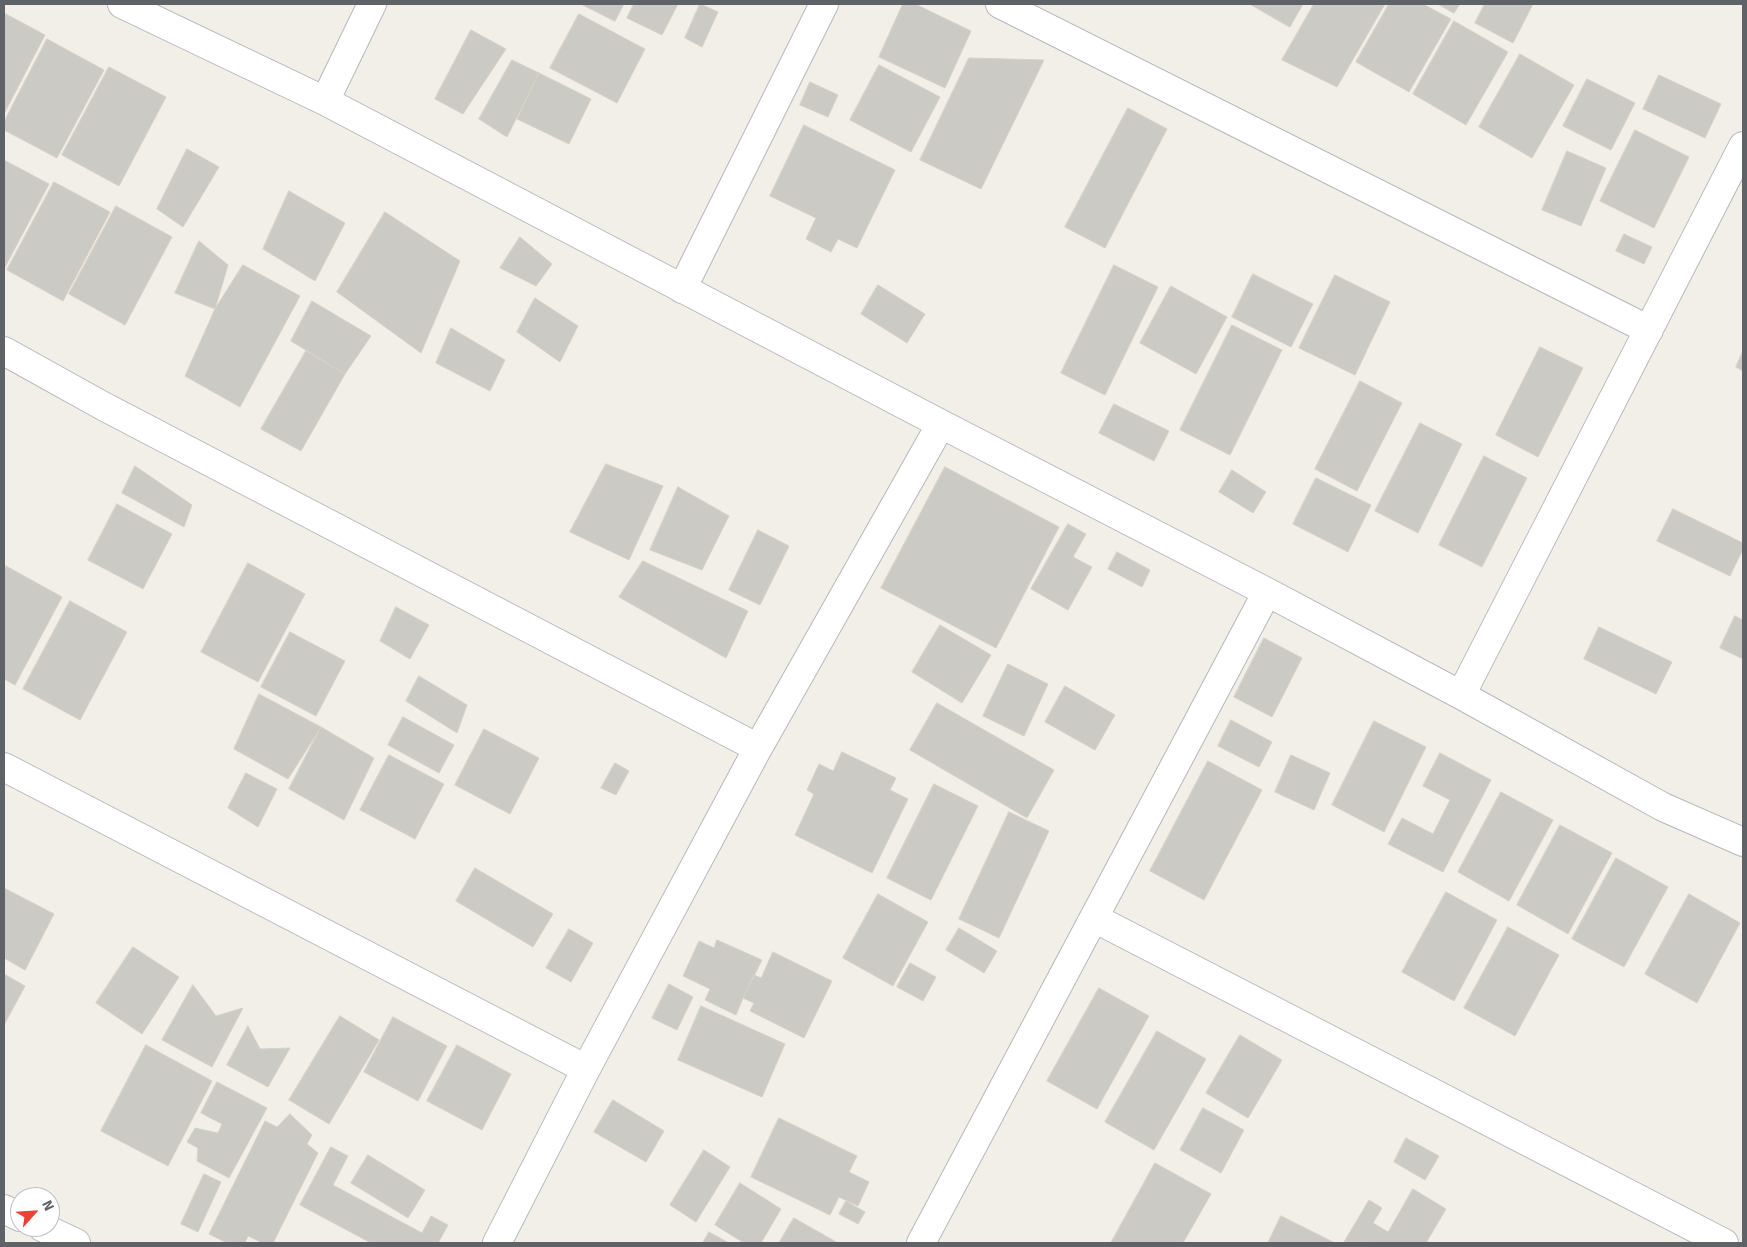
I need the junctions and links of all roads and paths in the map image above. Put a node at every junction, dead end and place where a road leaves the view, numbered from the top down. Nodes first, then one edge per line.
1 (122, 4) edge
2 (372, 4) edge
3 (824, 4) edge
4 (1000, 4) edge
5 (325, 101) junction
6 (1743, 146) edge
7 (682, 289) junction
8 (1649, 330) junction
9 (4, 351) edge
10 (941, 424) junction
11 (1267, 592) junction
12 (1461, 695) junction
13 (758, 748) junction
14 (4, 767) edge
15 (1743, 842) edge
16 (1094, 918) junction
17 (586, 1069) junction
18 (60, 1235) edge
19 (76, 1243) edge
20 (497, 1243) edge
21 (922, 1243) edge
22 (1724, 1243) edge

1 - 5 street
2 - 5 street
3 - 7 street
4 - 8 street
5 - 7 street
6 - 8 street
7 - 10 street
8 - 12 street
9 - 13 street
10 - 11 street
10 - 13 street
11 - 12 street
11 - 16 street
12 - 15 street
13 - 17 street
14 - 17 street
16 - 21 street
16 - 22 street
17 - 20 street
18 - 19 street

